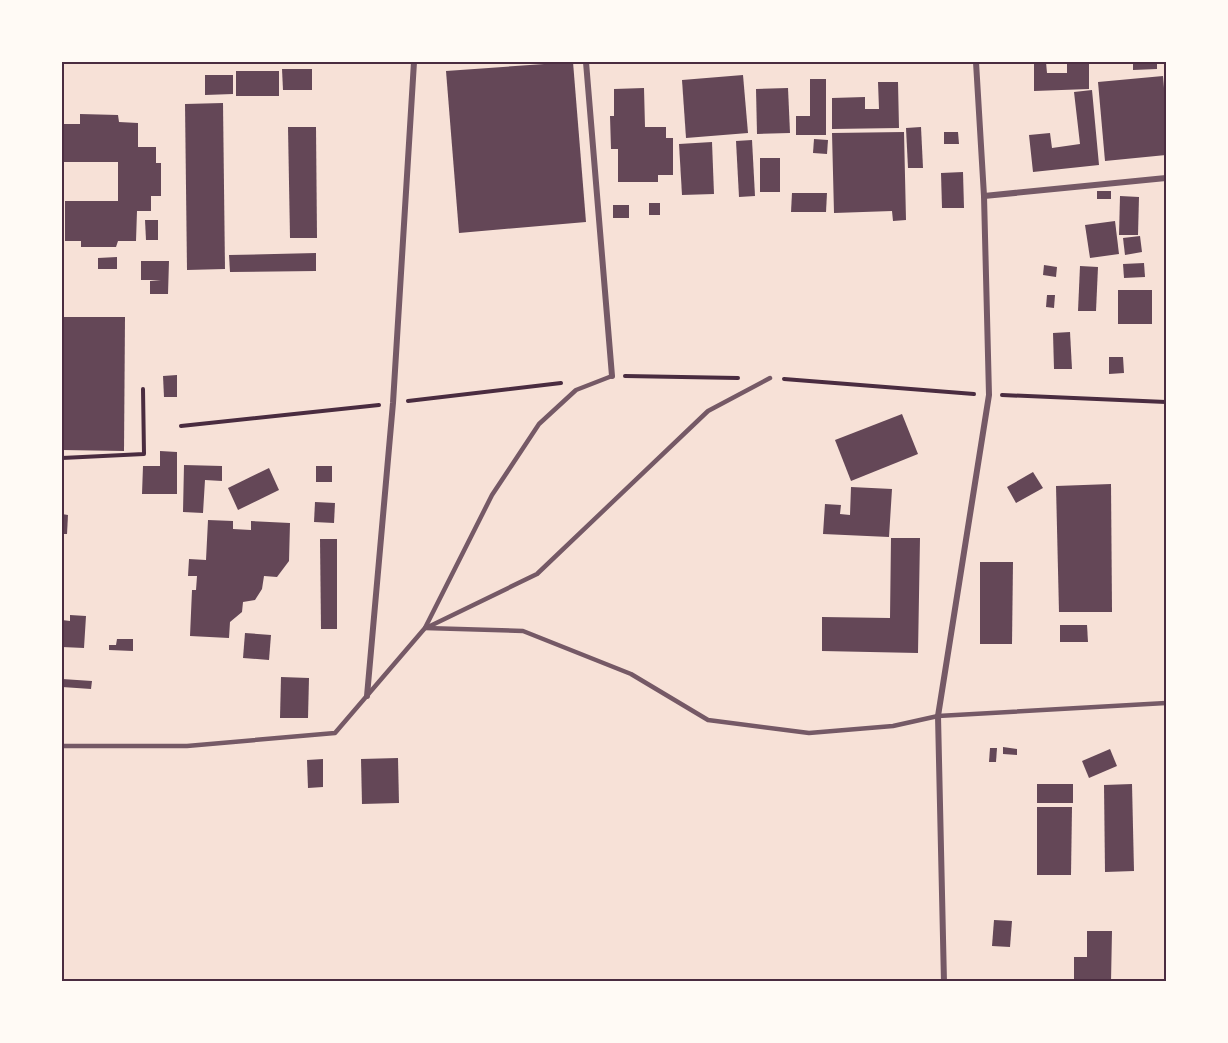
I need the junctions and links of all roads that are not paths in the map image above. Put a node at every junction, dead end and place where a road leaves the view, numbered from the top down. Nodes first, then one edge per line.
1 (414, 62) edge
2 (586, 62) edge
3 (976, 62) edge
4 (1167, 178) edge
5 (984, 196) junction
6 (612, 376) joint
7 (770, 378) road end
8 (425, 628) junction
9 (367, 696) junction
10 (1167, 704) edge
11 (938, 716) junction
12 (62, 746) edge
13 (944, 981) edge

1 - 9 street
2 - 6 street
3 - 5 street
4 - 5 street
5 - 11 street
6 - 8 lane
7 - 8 lane
8 - 9 lane
8 - 11 lane
9 - 12 lane
10 - 11 lane
11 - 13 street

